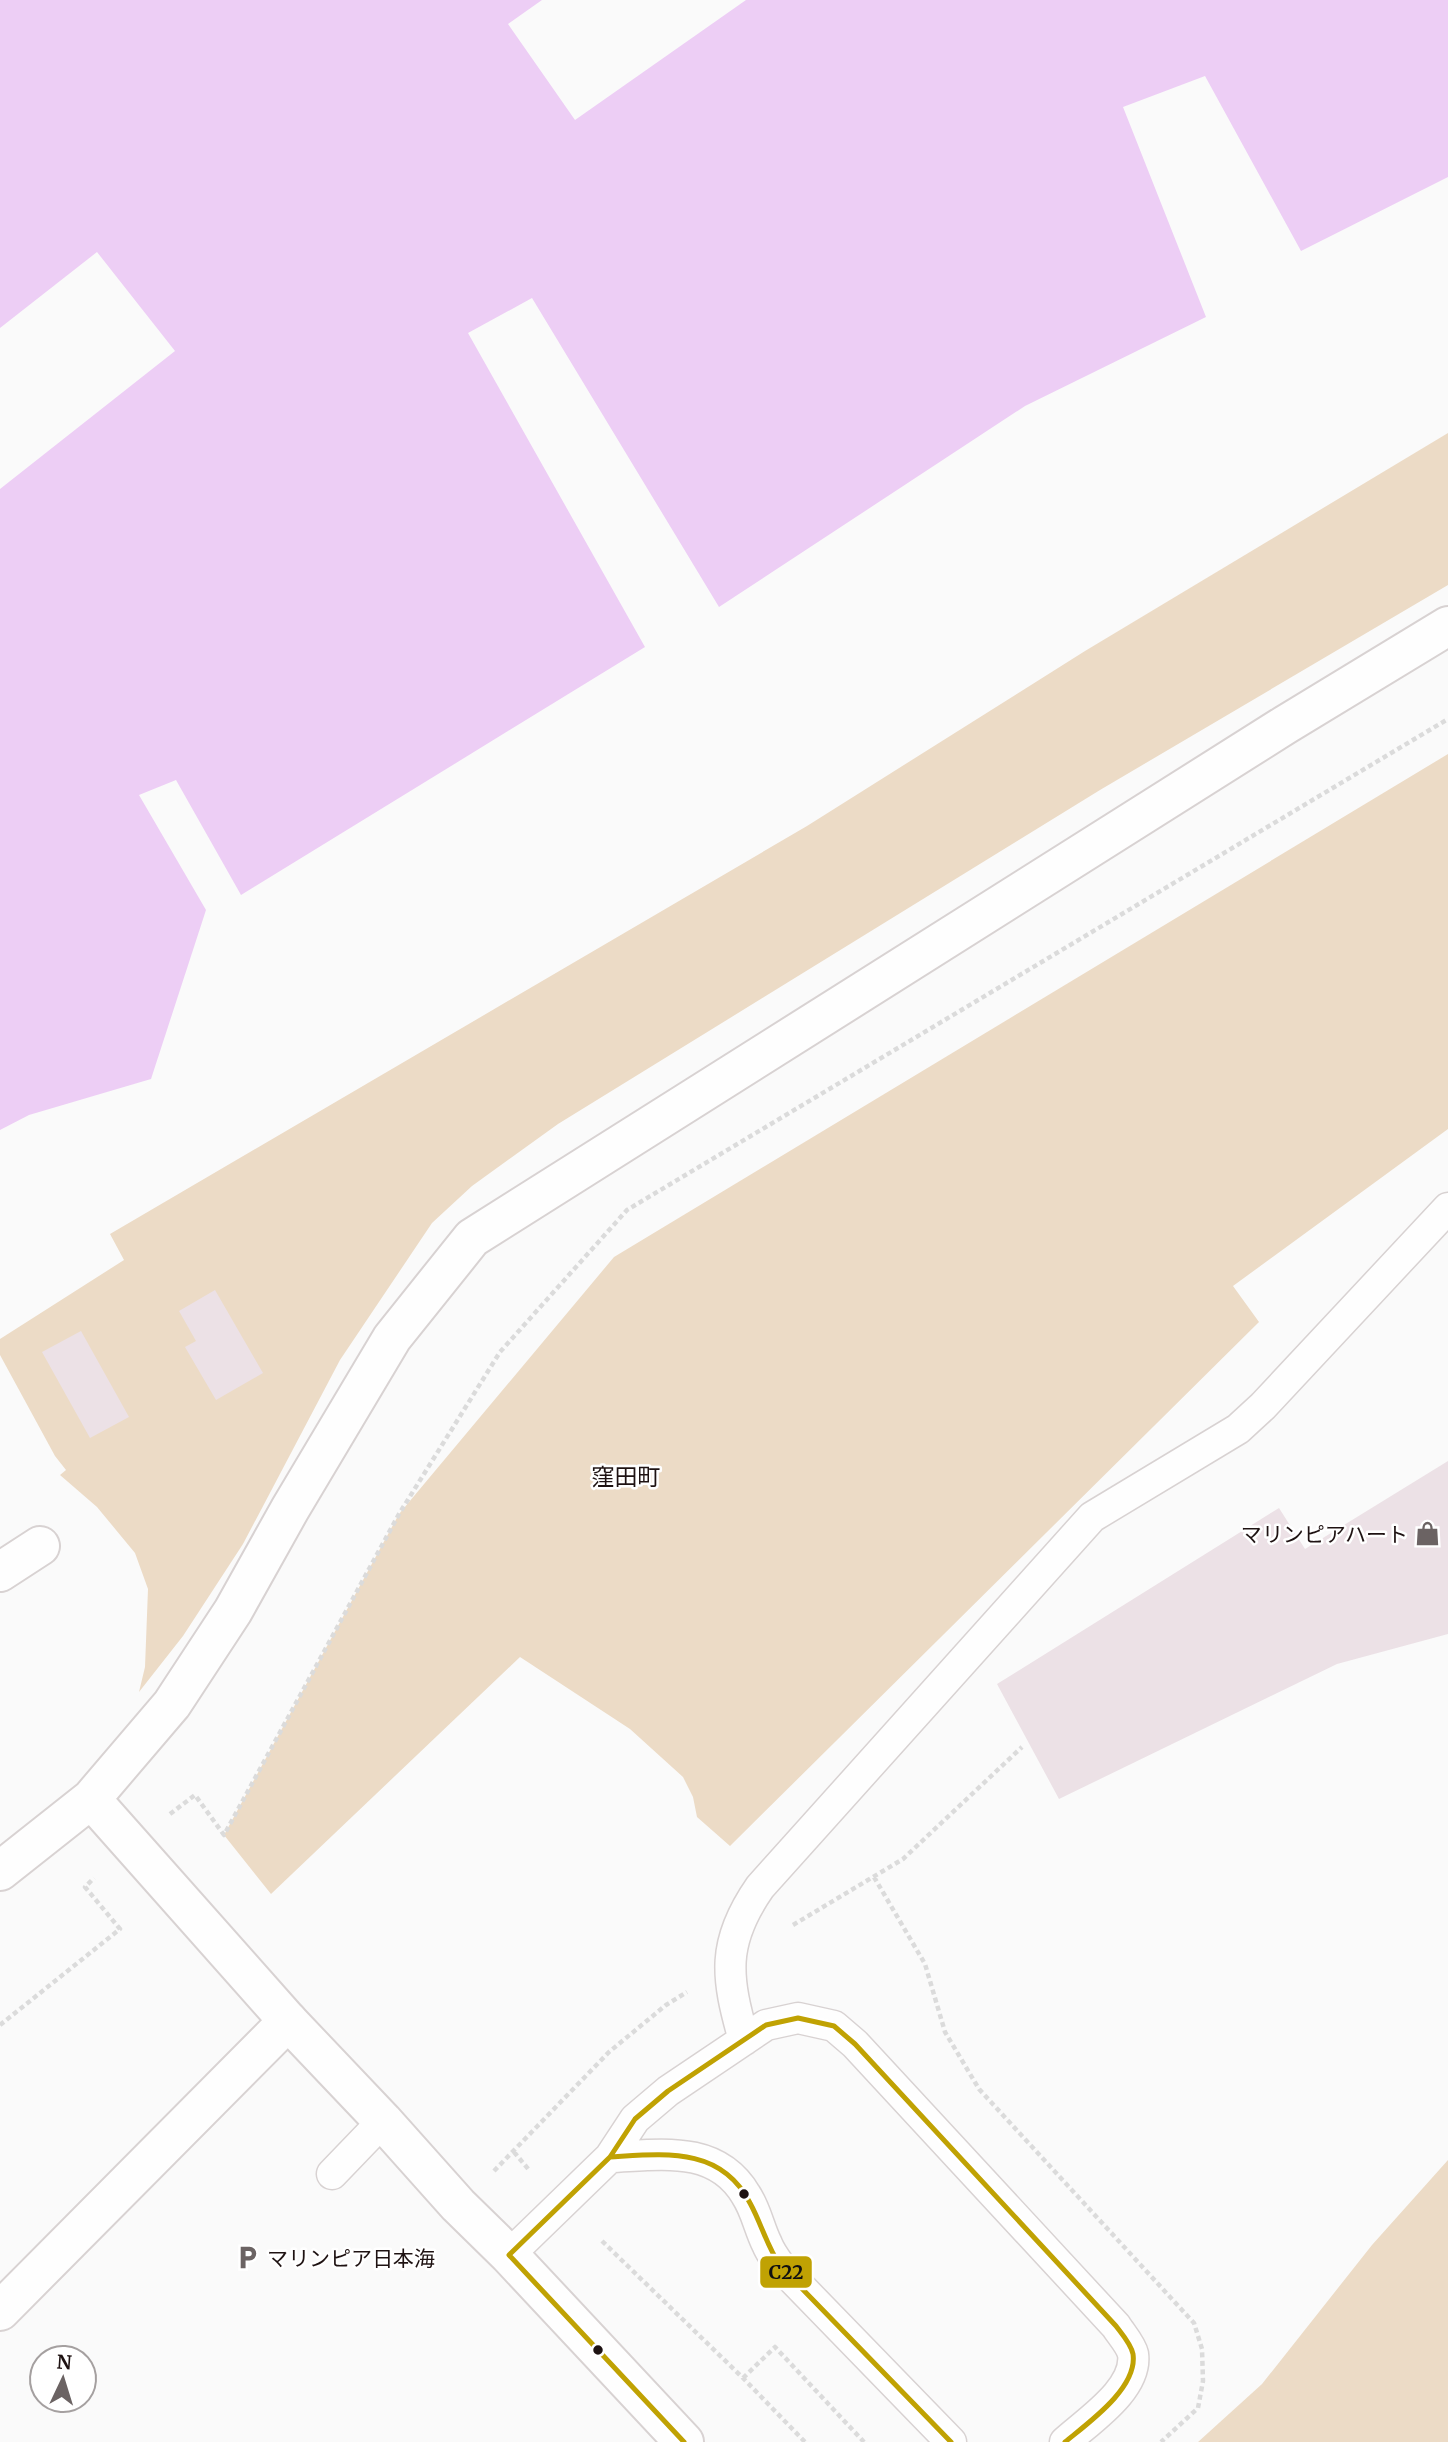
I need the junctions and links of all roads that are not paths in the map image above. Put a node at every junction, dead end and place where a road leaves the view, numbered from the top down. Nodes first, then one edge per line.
1 (1448, 626) edge
2 (1448, 1208) edge
3 (40, 1546) dead end
4 (0, 1572) edge
5 (91, 1798) junction
6 (0, 1871) edge
7 (288, 2021) junction
8 (744, 2040) junction
9 (383, 2121) junction
10 (610, 2157) junction
11 (332, 2174) dead end
12 (509, 2255) junction
13 (0, 2311) edge
14 (684, 2442) edge
15 (951, 2442) edge
16 (1065, 2442) edge

1 - 5 street
2 - 8 lane
3 - 4 street
5 - 6 street
5 - 7 street
7 - 9 street
7 - 13 street
8 - 10 lane
8 - 16 lane
9 - 11 lane
9 - 12 street
10 - 12 lane
10 - 15 lane
12 - 14 street

